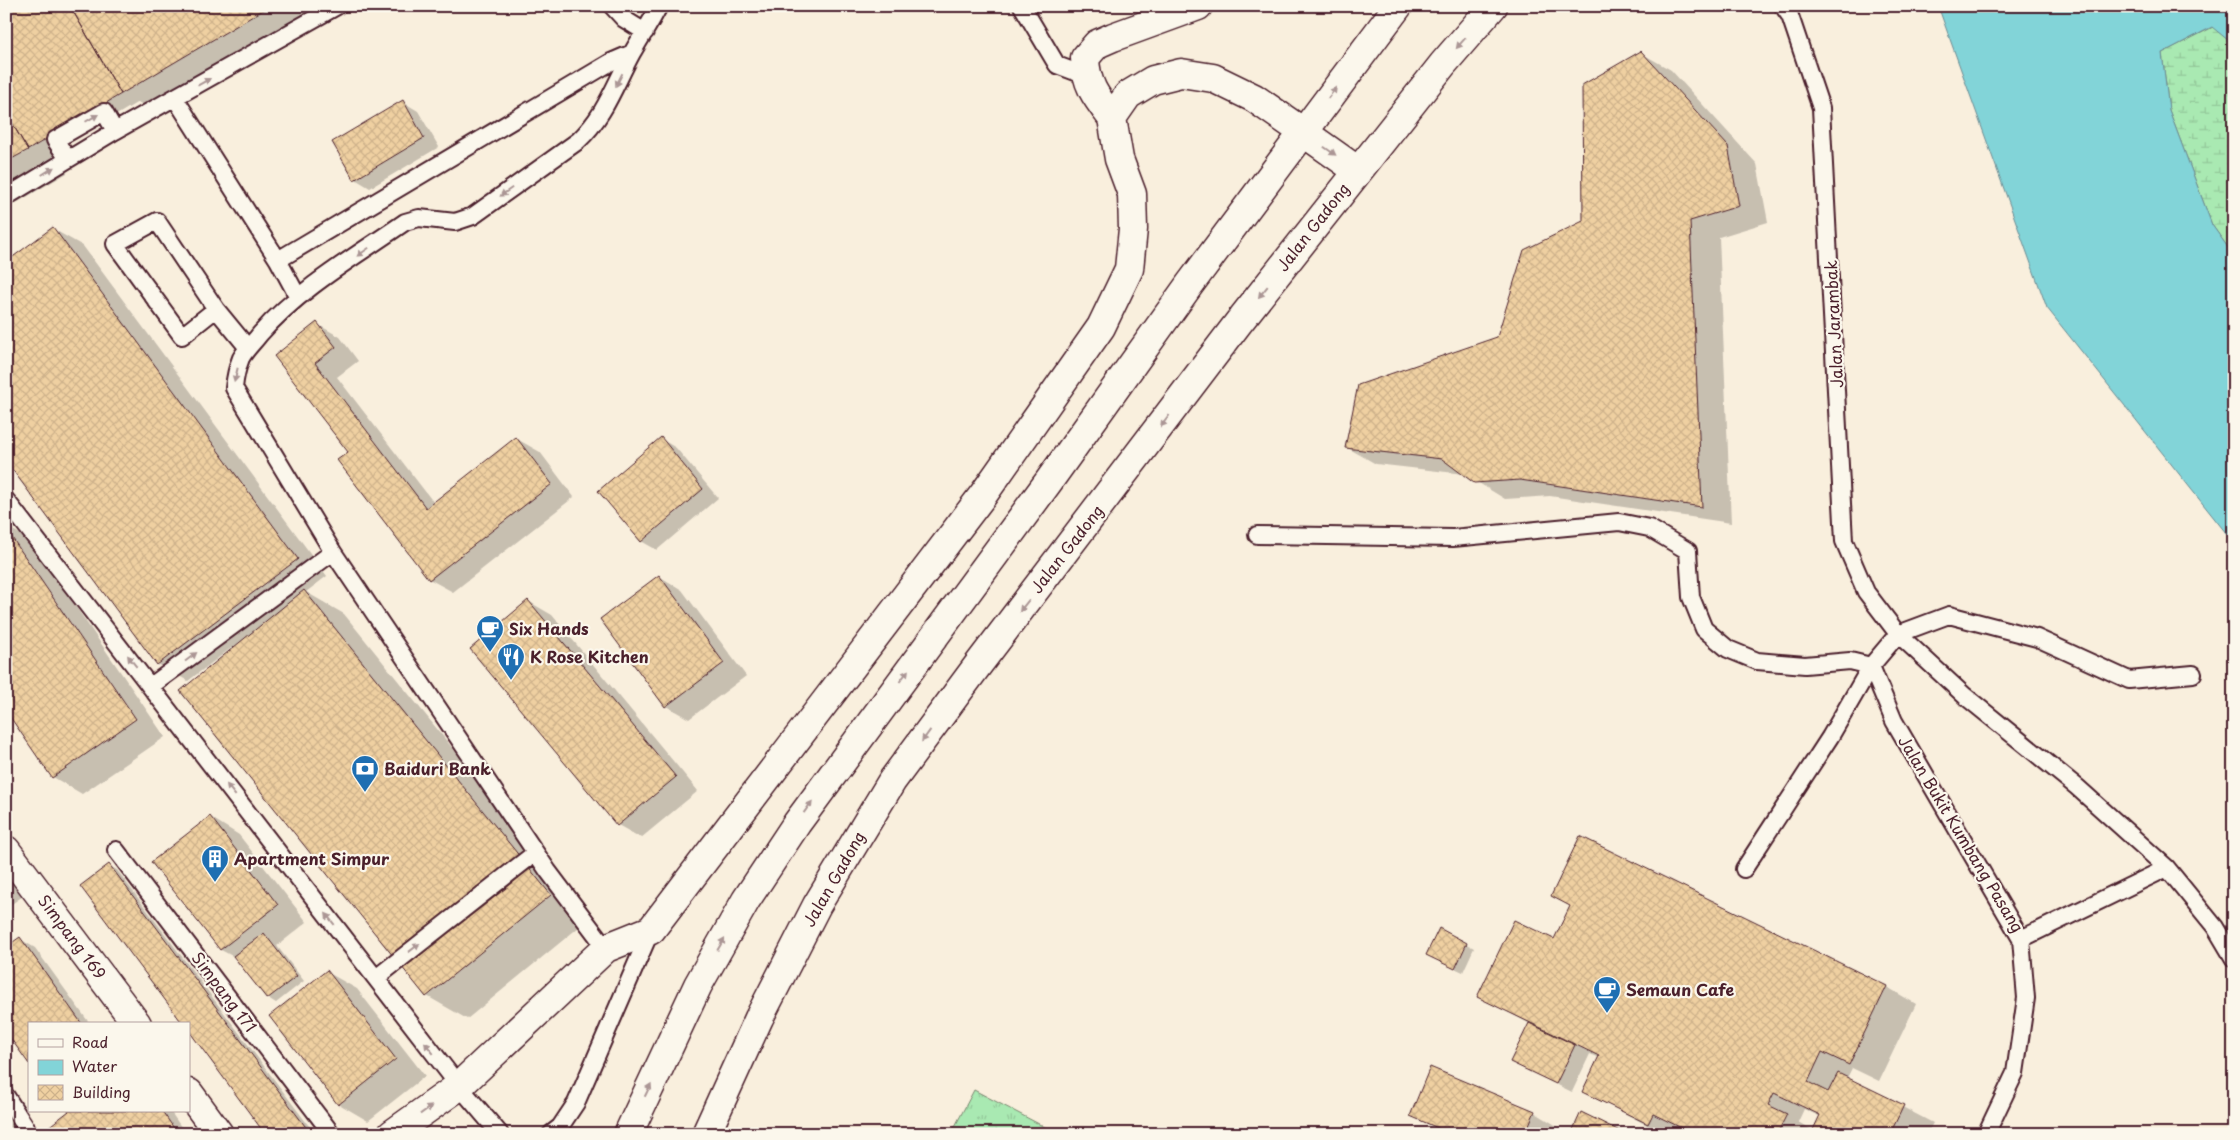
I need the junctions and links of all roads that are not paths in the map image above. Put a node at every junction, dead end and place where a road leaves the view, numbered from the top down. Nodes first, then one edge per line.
1 (337, 6) edge
2 (612, 6) edge
3 (660, 6) edge
4 (1022, 6) edge
5 (1198, 6) edge
6 (1398, 6) edge
7 (1493, 6) edge
8 (1783, 6) edge
9 (645, 32) junction
10 (632, 53) junction
11 (1086, 76) junction
12 (175, 98) junction
13 (1112, 118) junction
14 (115, 131) junction
15 (1303, 132) junction
16 (68, 159) junction
17 (1358, 170) junction
18 (6, 197) edge
19 (278, 260) junction
20 (298, 297) junction
21 (216, 309) junction
22 (248, 348) junction
23 (6, 500) edge
24 (1257, 535) dead end
25 (333, 552) junction
26 (1898, 634) junction
27 (1871, 666) junction
28 (2193, 674) dead end
29 (151, 686) junction
30 (6, 850) edge
31 (116, 850) dead end
32 (536, 853) junction
33 (2167, 868) junction
34 (1744, 869) dead end
35 (651, 930) junction
36 (2021, 939) junction
37 (606, 948) junction
38 (2234, 959) edge
39 (376, 978) junction
40 (135, 1022) edge
41 (459, 1086) junction
42 (190, 1094) edge
43 (6, 1096) edge
44 (30, 1134) edge
45 (219, 1134) edge
46 (332, 1134) edge
47 (392, 1134) edge
48 (500, 1134) edge
49 (552, 1134) edge
50 (628, 1134) edge
51 (706, 1134) edge
52 (1986, 1134) edge

12 -> 1 lane
2 - 9 lane
3 - 9 lane
4 - 11 lane
5 - 11 main road
15 -> 6 main road
7 -> 17 main road, Jalan Gadong
8 - 26 lane, Jalan Jarambak
9 - 10 lane
10 - 19 lane
10 -> 20 lane
11 - 13 main road
12 - 14 lane
12 - 19 lane
13 - 15 main road
13 - 35 main road
14 - 16 lane
16 -> 14 lane
15 -> 17 main road
50 -> 15 main road
18 -> 16 lane
17 -> 51 main road, Jalan Gadong
19 - 20 lane
20 - 22 lane
21 - 21 lane
21 - 22 lane
22 -> 25 lane
29 -> 23 lane
24 - 27 lane
29 -> 25 lane
25 - 32 lane
26 - 27 lane
26 - 28 lane
26 - 33 lane
27 - 34 lane
27 - 36 lane, Jalan Bukit Kumbang Pasang
39 -> 29 lane
30 - 40 main road, Simpang 169
31 - 46 lane, Simpang 171
32 - 37 lane
39 -> 32 lane
33 - 36 lane, Jalan Bukit Kumbang Pasang
33 - 38 lane
35 - 37 main road
35 - 49 lane
36 - 52 lane
37 - 41 main road
41 -> 39 lane
47 -> 41 main road
41 - 48 lane
42 - 45 main road
43 - 44 lane

